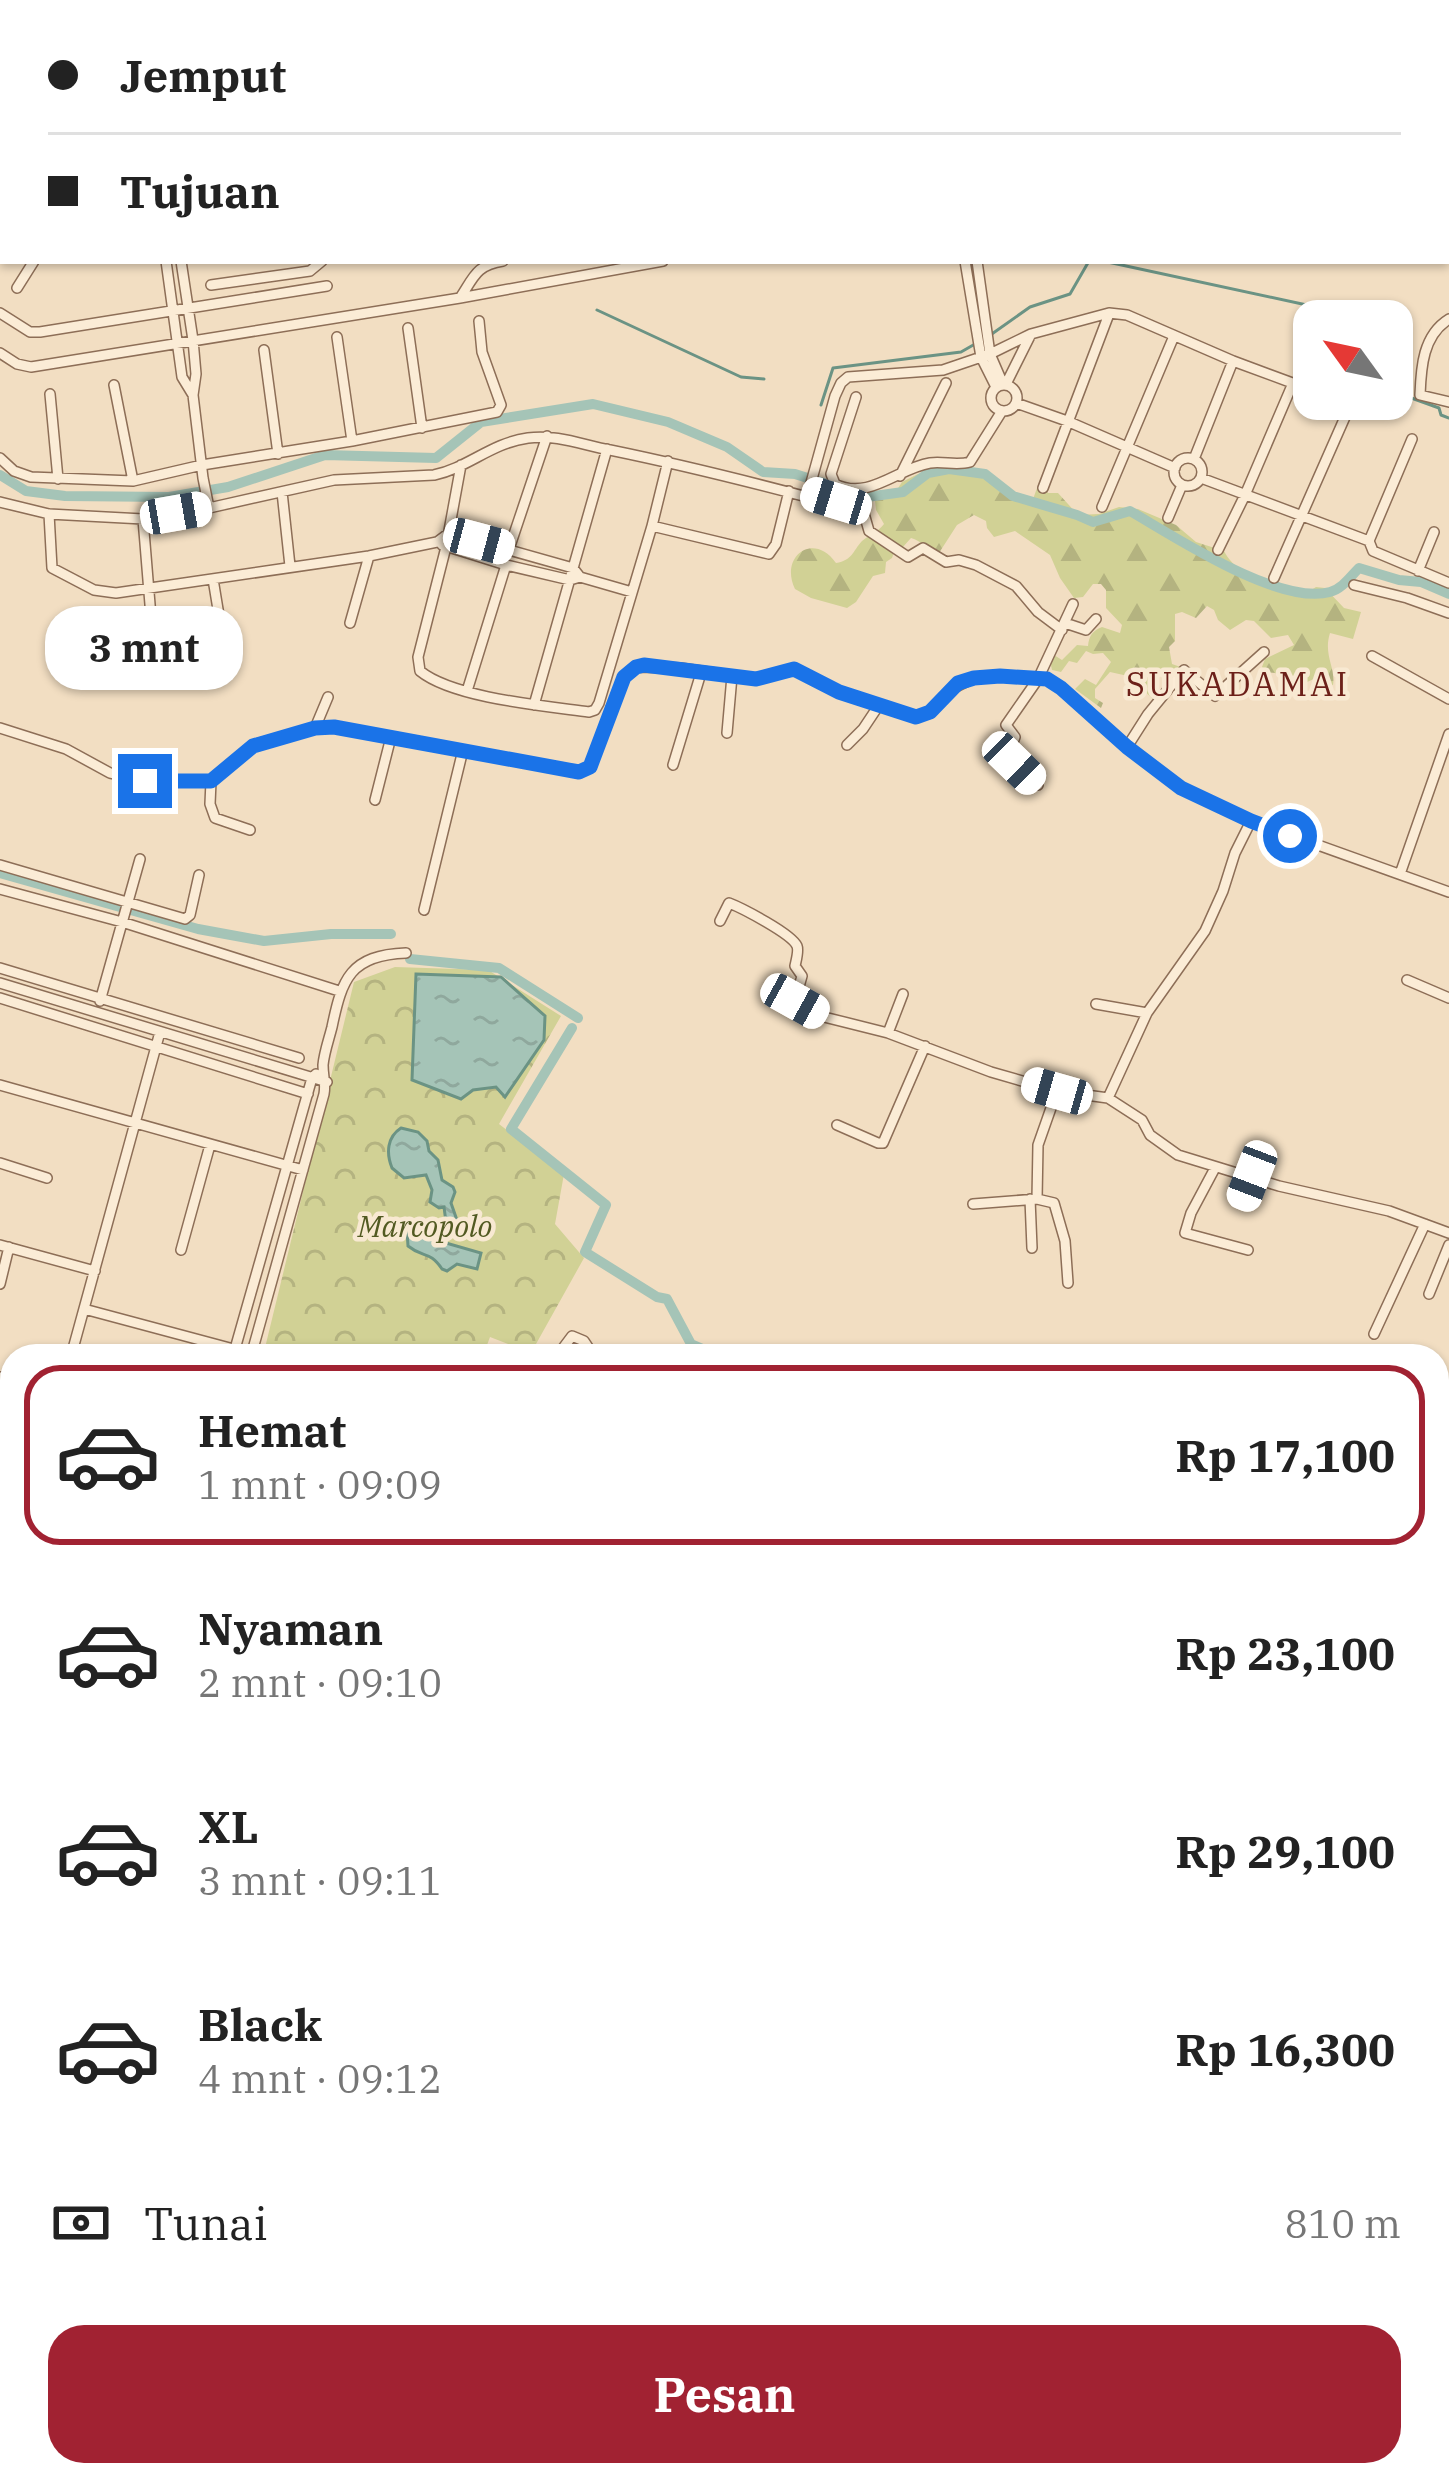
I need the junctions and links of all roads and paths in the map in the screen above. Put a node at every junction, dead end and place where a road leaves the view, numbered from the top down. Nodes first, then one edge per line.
1 (32, 264) edge
2 (166, 264) edge
3 (182, 264) edge
4 (318, 264) edge
5 (486, 264) edge
6 (647, 264) edge
7 (966, 264) edge
8 (977, 264) edge
9 (211, 285) dead end
10 (327, 286) dead end
11 (17, 288) dead end
12 (460, 298) junction
13 (189, 308) junction
14 (172, 312) junction
15 (1109, 313) junction
16 (0, 314) edge
17 (1449, 319) edge
18 (479, 321) dead end
19 (408, 328) dead end
20 (1031, 334) junction
21 (1174, 336) junction
22 (337, 337) dead end
23 (194, 340) junction
24 (176, 343) junction
25 (264, 350) dead end
26 (0, 352) edge
27 (985, 356) junction
28 (1233, 361) junction
29 (946, 383) dead end
30 (1293, 383) joint
31 (114, 385) dead end
32 (1002, 385) junction
33 (50, 394) dead end
34 (193, 395) junction
35 (856, 398) dead end
36 (1449, 402) edge
37 (1016, 403) junction
38 (1002, 411) junction
39 (1344, 420) edge
40 (1067, 421) junction
41 (422, 428) junction
42 (547, 436) junction
43 (1412, 440) dead end
44 (352, 441) junction
45 (1128, 446) junction
46 (607, 449) junction
47 (278, 454) junction
48 (0, 458) edge
49 (1194, 459) junction
50 (668, 461) junction
51 (202, 464) junction
52 (461, 466) junction
53 (1175, 467) junction
54 (900, 476) junction
55 (1201, 478) junction
56 (58, 479) junction
57 (133, 481) junction
58 (1182, 485) junction
59 (1043, 488) dead end
60 (789, 491) junction
61 (282, 492) junction
62 (807, 494) junction
63 (1245, 495) junction
64 (0, 502) edge
65 (826, 502) dead end
66 (208, 504) junction
67 (1102, 507) dead end
68 (49, 514) junction
69 (1302, 514) junction
70 (1168, 518) dead end
71 (143, 519) junction
72 (652, 526) junction
73 (1434, 532) dead end
74 (449, 533) junction
75 (1370, 541) junction
76 (442, 544) junction
77 (508, 549) junction
78 (1218, 550) dead end
79 (369, 556) junction
80 (506, 565) junction
81 (290, 566) junction
82 (1418, 571) junction
83 (574, 575) junction
84 (1274, 578) dead end
85 (213, 579) junction
86 (1449, 583) edge
87 (1354, 585) dead end
88 (147, 589) junction
89 (632, 592) junction
90 (1073, 604) dead end
91 (1449, 613) edge
92 (1096, 619) dead end
93 (350, 623) dead end
94 (1064, 626) junction
95 (153, 640) dead end
96 (225, 652) dead end
97 (1264, 652) dead end
98 (1372, 656) dead end
99 (701, 673) junction
100 (732, 676) junction
101 (1038, 679) junction
102 (467, 691) junction
103 (328, 698) dead end
104 (1449, 699) edge
105 (534, 705) junction
106 (879, 705) junction
107 (0, 728) edge
108 (315, 728) junction
109 (727, 733) dead end
110 (1449, 734) edge
111 (394, 738) junction
112 (847, 745) dead end
113 (1127, 747) junction
114 (463, 750) junction
115 (673, 765) dead end
116 (211, 781) junction
117 (1038, 785) dead end
118 (377, 800) dead end
119 (1251, 821) junction
120 (250, 830) dead end
121 (140, 859) dead end
122 (0, 865) edge
123 (1400, 874) junction
124 (199, 875) dead end
125 (0, 889) edge
126 (1448, 890) edge
127 (424, 910) dead end
128 (125, 911) junction
129 (720, 921) dead end
130 (406, 953) dead end
131 (0, 968) edge
132 (1407, 980) dead end
133 (0, 982) edge
134 (339, 992) junction
135 (903, 994) dead end
136 (0, 998) edge
137 (101, 998) junction
138 (1449, 998) edge
139 (1096, 1004) dead end
140 (97, 1012) junction
141 (1147, 1013) junction
142 (160, 1032) junction
143 (888, 1033) junction
144 (925, 1046) junction
145 (156, 1048) junction
146 (299, 1058) dead end
147 (323, 1066) junction
148 (312, 1078) junction
149 (326, 1082) junction
150 (0, 1085) edge
151 (1057, 1091) junction
152 (308, 1094) junction
153 (1108, 1098) junction
154 (136, 1125) junction
155 (837, 1125) dead end
156 (210, 1145) junction
157 (0, 1163) edge
158 (288, 1166) junction
159 (1215, 1168) junction
160 (303, 1170) junction
161 (1252, 1176) junction
162 (47, 1178) dead end
163 (1034, 1199) junction
164 (1242, 1203) dead end
165 (973, 1204) dead end
166 (1425, 1224) junction
167 (1449, 1233) edge
168 (1449, 1245) edge
169 (4, 1246) edge
170 (1032, 1248) dead end
171 (181, 1250) dead end
172 (1248, 1250) dead end
173 (95, 1270) junction
174 (1067, 1283) dead end
175 (0, 1284) edge
176 (1429, 1294) dead end
177 (85, 1309) junction
178 (1374, 1334) dead end
179 (75, 1344) edge
180 (204, 1344) edge
181 (237, 1344) edge
182 (254, 1344) edge

1 - 11 street
2 - 14 street
3 - 13 street
4 - 9 street
5 - 12 street
6 - 12 street
7 - 27 street
8 - 27 street
10 - 13 street
12 - 23 street
13 - 14 street
13 - 23 street
14 - 16 street
14 - 24 street
15 - 20 street
15 - 21 street
15 - 40 street
17 - 36 street
18 - 41 street
19 - 41 street
20 - 27 street
20 - 32 street
21 - 28 street
21 - 45 street
22 - 44 street
23 - 24 street
23 - 34 street
24 - 26 street
24 - 34 street
25 - 47 street
27 - 32 street
27 - 62 street
28 - 30 street
28 - 49 street
29 - 54 street
30 - 63 street
31 - 57 street
32 - 37 street
32 - 38 street
33 - 56 street
34 - 51 street
35 - 54 street
37 - 38 street
37 - 40 street
38 - 54 street
39 - 69 street
40 - 45 street
40 - 59 street
41 - 44 street
42 - 46 street
42 - 52 street
42 - 77 street
43 - 75 street
44 - 47 street
45 - 53 street
45 - 67 street
46 - 50 street
46 - 83 street
47 - 51 street
48 - 56 street
49 - 53 street
49 - 55 street
50 - 60 street
50 - 72 street
51 - 57 street
51 - 66 street
52 - 61 street
52 - 74 street
53 - 58 street
55 - 58 street
55 - 63 street
56 - 57 street
58 - 70 street
60 - 62 street
60 - 72 street
61 - 66 street
61 - 81 street
62 - 65 street
62 - 94 street
63 - 69 street
63 - 78 street
64 - 68 street
66 - 71 street
68 - 71 street
68 - 88 street
69 - 75 street
69 - 84 street
71 - 88 street
72 - 89 street
73 - 82 street
74 - 76 street
74 - 77 street
75 - 82 street
76 - 79 street
76 - 80 street
76 - 102 street
77 - 83 street
79 - 81 street
79 - 93 street
80 - 83 street
80 - 102 street
81 - 85 street
82 - 86 street
83 - 89 street
83 - 105 street
85 - 88 street
85 - 96 street
87 - 91 street
88 - 95 street
89 - 105 street
90 - 94 street
92 - 94 street
94 - 101 street
97 - 113 street
98 - 104 street
99 - 100 street
99 - 114 street
99 - 115 street
100 - 106 street
100 - 109 street
101 - 106 street
101 - 113 street
101 - 117 street
102 - 105 street
103 - 108 street
106 - 112 street
107 - 116 street
108 - 111 street
108 - 116 street
110 - 123 street
111 - 114 street
111 - 118 street
113 - 119 street
114 - 127 street
116 - 120 street
119 - 123 street
119 - 141 street
121 - 128 street
122 - 128 street
123 - 126 street
124 - 128 street
125 - 128 street
128 - 134 street
128 - 137 street
129 - 143 street
130 - 134 street
131 - 137 street
132 - 138 street
133 - 140 street
134 - 147 street
135 - 143 street
136 - 145 street
137 - 140 street
137 - 146 street
139 - 141 street
140 - 142 street
141 - 153 street
142 - 145 street
142 - 148 street
143 - 144 street
144 - 151 street
144 - 155 street
145 - 152 street
145 - 154 street
147 - 148 street
147 - 149 street
148 - 149 street
148 - 152 street
149 - 160 street
150 - 154 street
151 - 153 street
151 - 163 street
152 - 158 street
153 - 159 street
154 - 156 street
154 - 173 street
156 - 158 street
156 - 171 street
157 - 162 street
158 - 160 street
158 - 181 street
159 - 161 street
159 - 172 street
160 - 182 street
161 - 164 street
161 - 166 street
163 - 165 street
163 - 170 street
163 - 174 street
166 - 167 street
166 - 178 street
168 - 176 street
169 - 173 street
169 - 175 street
173 - 177 street
177 - 179 street
177 - 180 street

